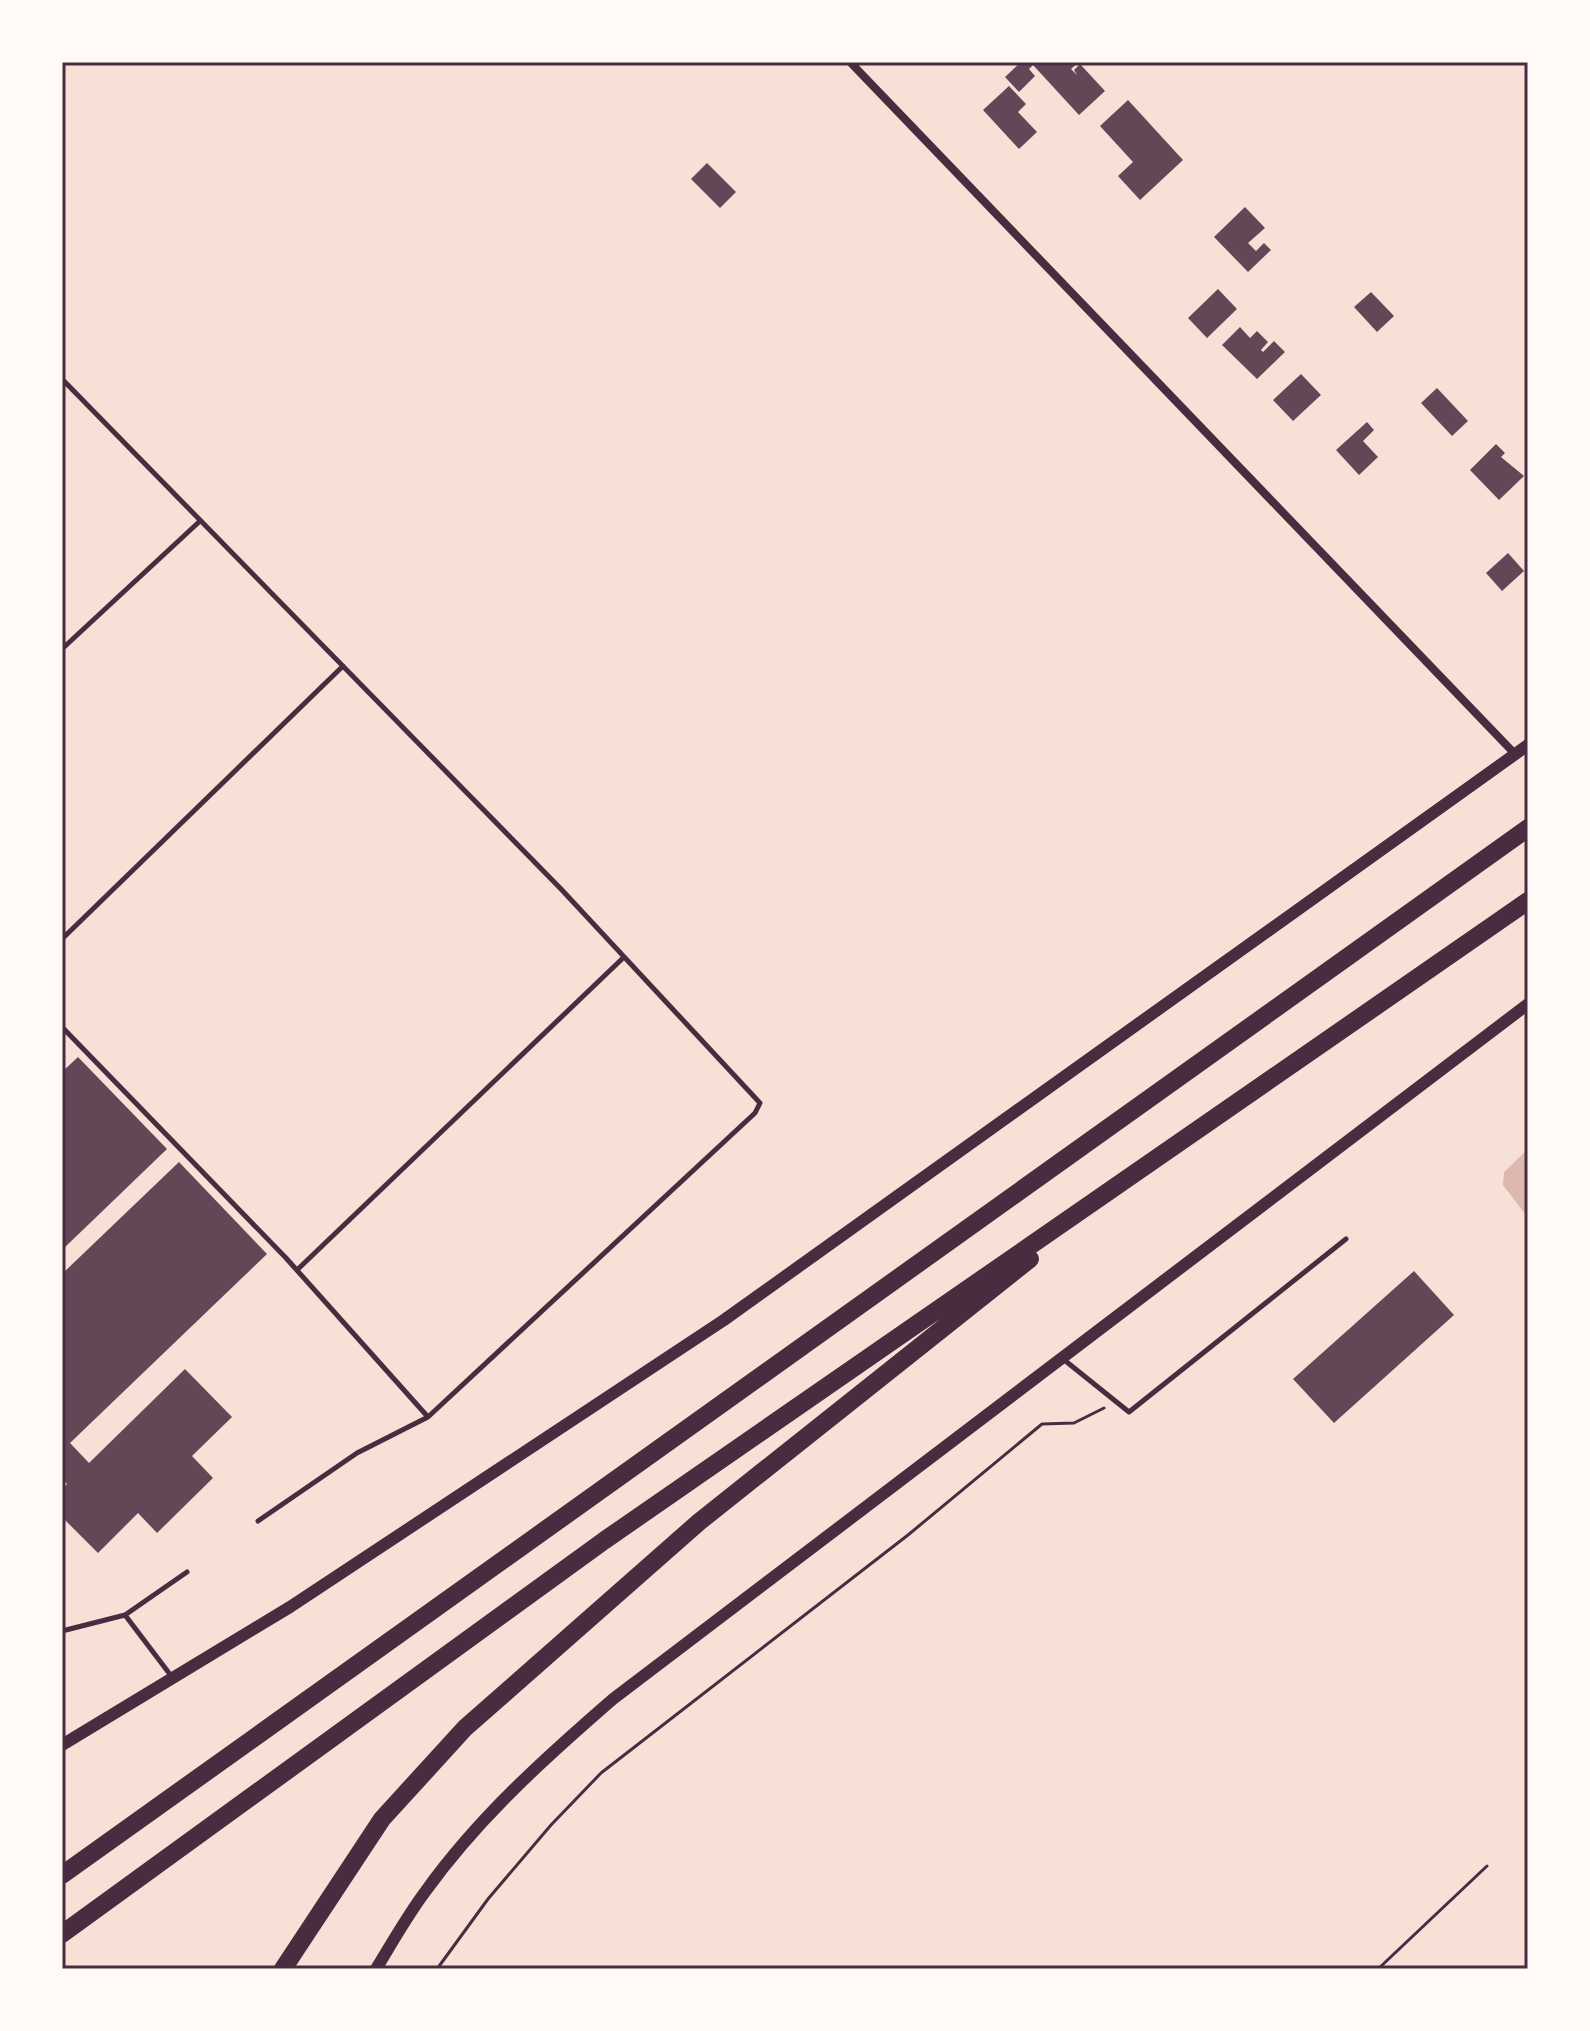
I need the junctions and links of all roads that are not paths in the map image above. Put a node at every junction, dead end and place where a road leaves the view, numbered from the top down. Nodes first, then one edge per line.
1 (850, 62) edge
2 (62, 379) edge
3 (200, 521) junction
4 (62, 649) edge
5 (343, 666) junction
6 (1528, 745) edge
7 (1515, 754) junction
8 (1528, 828) edge
9 (1528, 901) edge
10 (62, 939) edge
11 (623, 958) junction
12 (1528, 1004) edge
13 (62, 1027) edge
14 (1164, 1153) junction
15 (1346, 1239) dead end
16 (297, 1270) junction
17 (1062, 1358) junction
18 (428, 1417) junction
19 (258, 1521) dead end
20 (187, 1572) dead end
21 (125, 1615) junction
22 (62, 1631) edge
23 (172, 1678) junction
24 (62, 1745) edge
25 (62, 1875) edge
26 (62, 1934) edge
27 (283, 1969) edge
28 (376, 1969) edge

1 - 7 street
2 - 3 lane
3 - 4 lane
3 - 5 lane
5 - 10 lane
5 - 11 lane
6 - 7 street
7 - 23 street
8 - 25 highway
9 - 14 highway
11 - 16 lane
11 - 18 lane
12 - 17 street
13 - 16 lane
14 - 26 highway
14 - 27 highway
15 - 17 lane
16 - 18 lane
17 - 28 street
18 - 19 lane
20 - 21 lane
21 - 22 lane
21 - 23 lane
23 - 24 street

